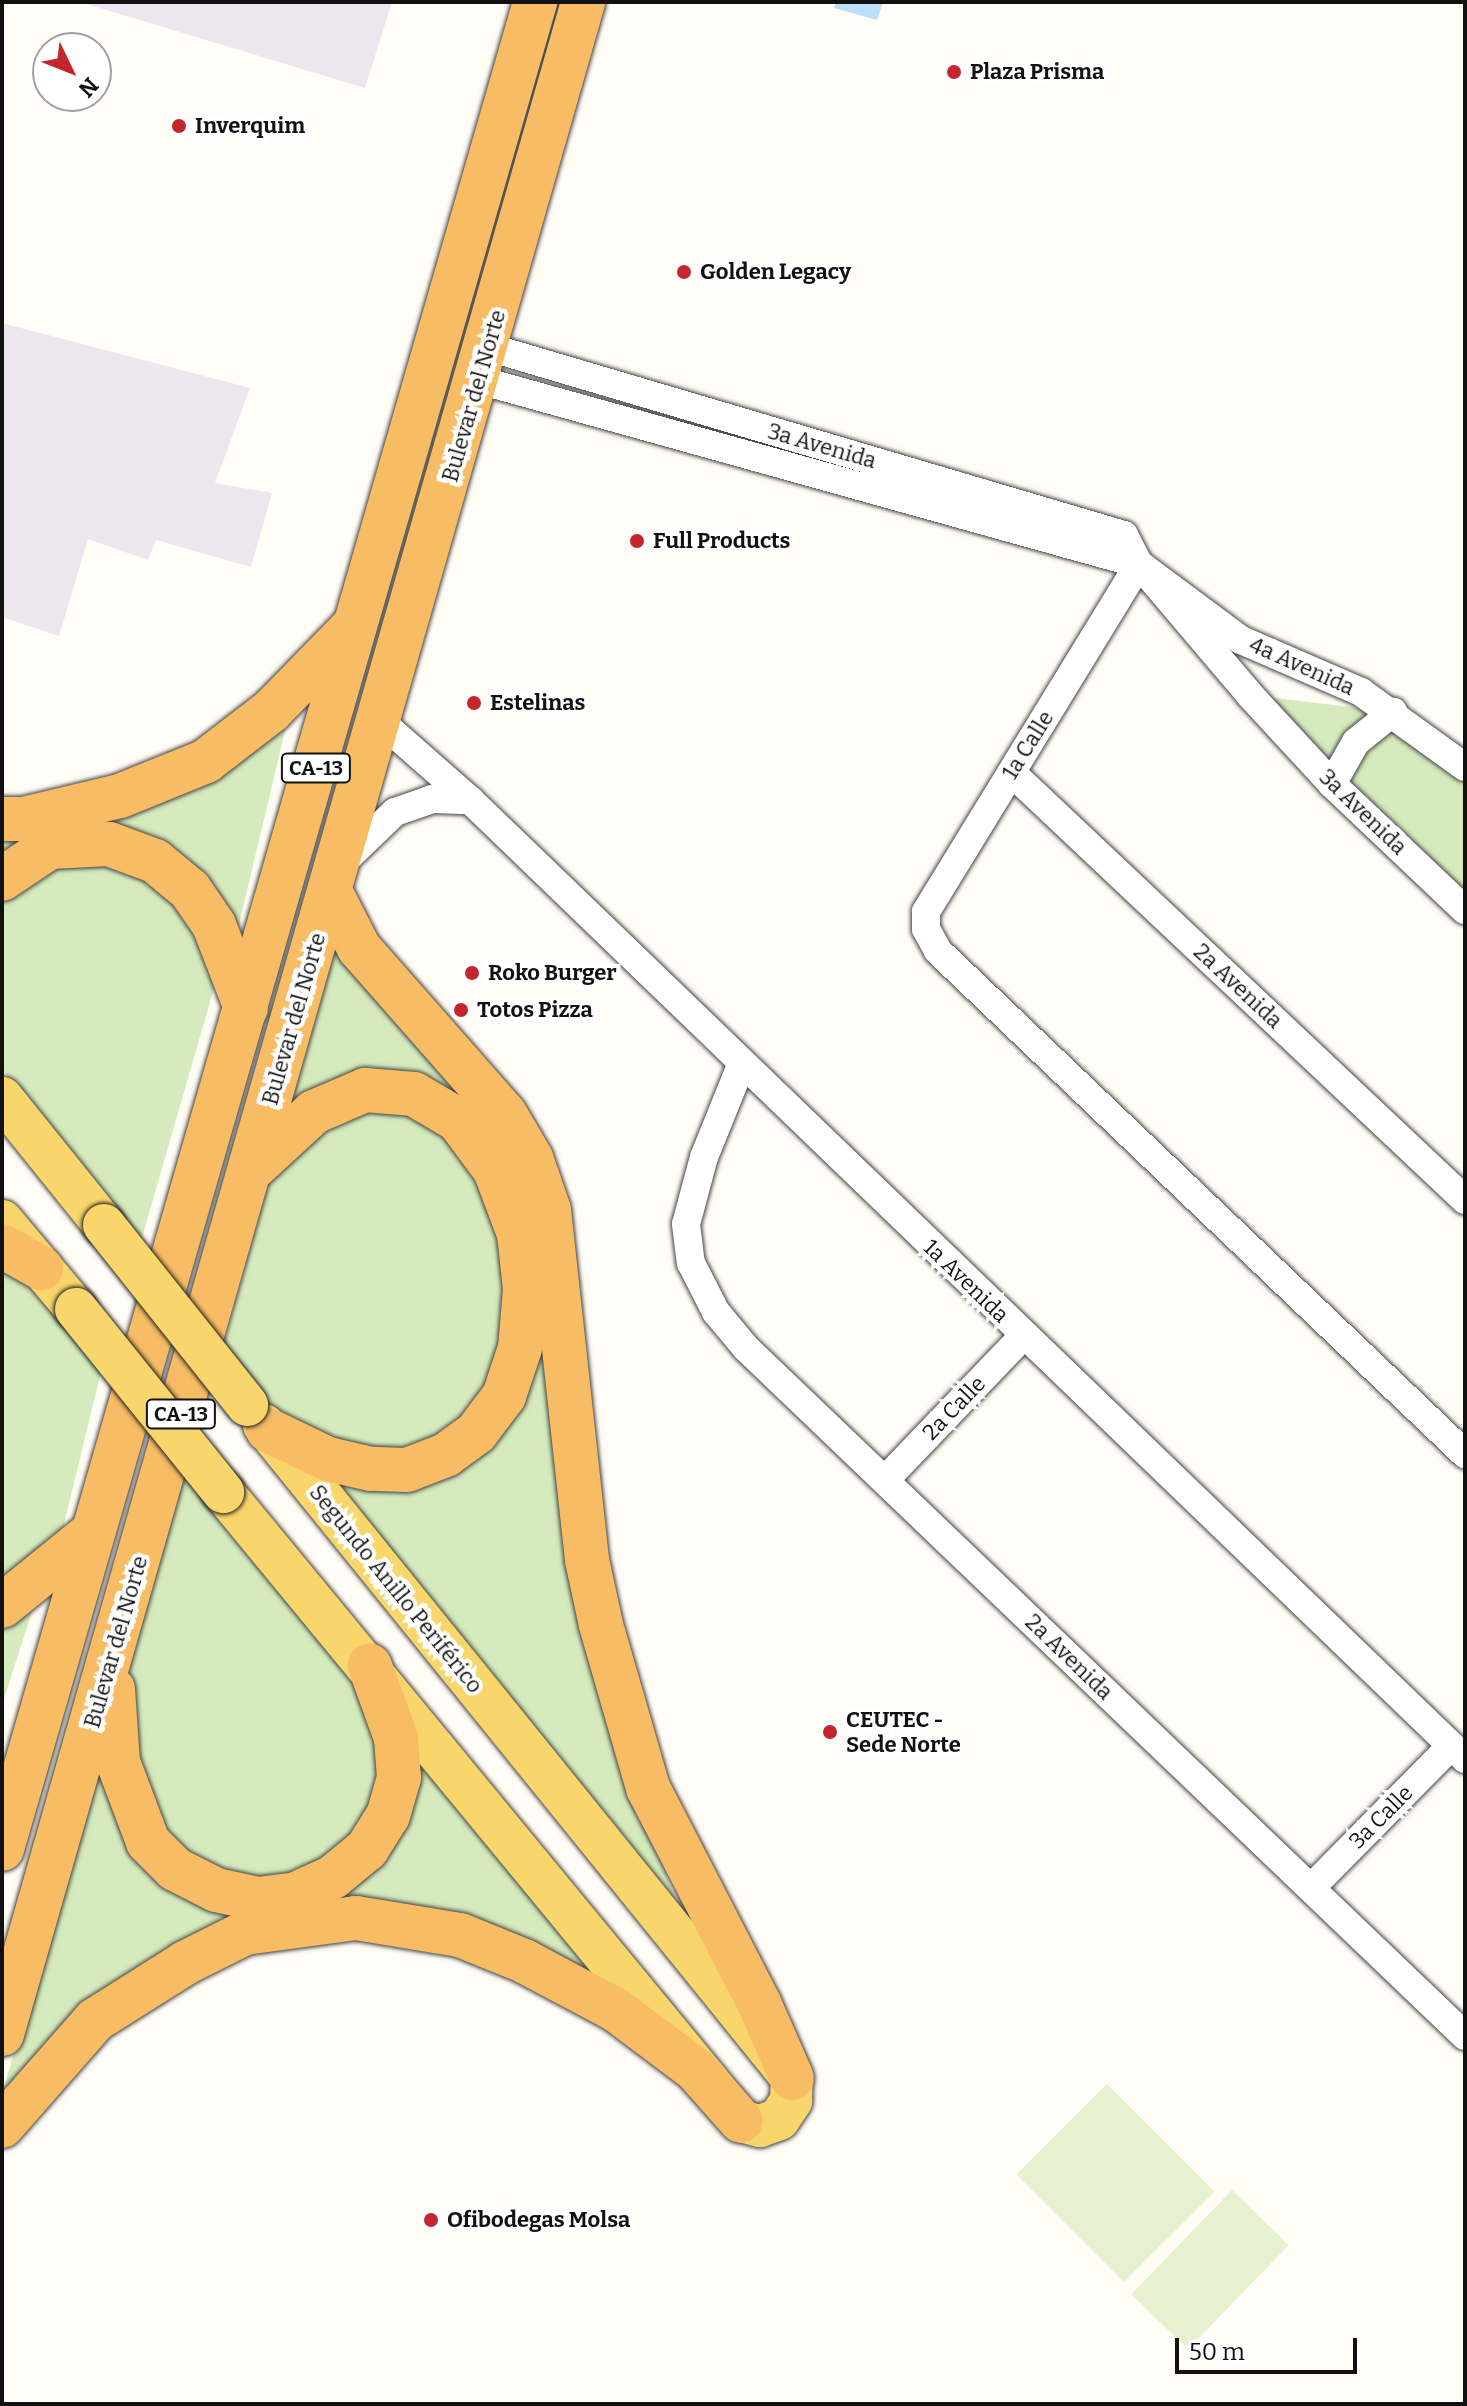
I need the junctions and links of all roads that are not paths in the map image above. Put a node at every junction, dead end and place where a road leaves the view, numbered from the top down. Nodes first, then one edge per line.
1 (535, 2) edge
2 (583, 2) edge
3 (483, 364) junction
4 (1139, 564) junction
5 (360, 621) junction
6 (1393, 712) junction
7 (380, 721) junction
8 (1465, 767) edge
9 (1012, 773) junction
10 (1332, 784) junction
11 (470, 800) junction
12 (2, 819) edge
13 (2, 879) edge
14 (334, 880) junction
15 (1465, 910) edge
16 (246, 1008) junction
17 (742, 1063) junction
18 (2, 1098) edge
19 (251, 1170) junction
20 (1465, 1200) edge
21 (2, 1221) edge
22 (2, 1246) edge
23 (41, 1268) junction
24 (1023, 1336) junction
25 (258, 1418) junction
26 (1465, 1454) edge
27 (885, 1480) junction
28 (93, 1532) junction
29 (2, 1606) edge
30 (112, 1659) junction
31 (370, 1666) junction
32 (1458, 1752) edge
33 (2, 1849) edge
34 (1311, 1888) junction
35 (2, 2034) edge
36 (1465, 2036) edge
37 (792, 2078) junction
38 (741, 2121) junction
39 (2, 2126) edge

1 - 5 highway, CA-13
2 - 3 highway, Bulevar del Norte / CA-13
3 - 4 street, 3a Avenida
3 - 7 highway, Bulevar del Norte / CA-13
4 - 6 street, 4a Avenida
4 - 9 street, 1a Calle
4 - 10 street, 3a Avenida
5 - 12 highway
5 - 16 highway, CA-13
6 - 8 street, 4a Avenida
6 - 10 street
7 - 11 street, 1a Avenida
7 - 14 highway, Bulevar del Norte / CA-13
9 - 20 street, 2a Avenida
9 - 26 street, 1a Calle
10 - 15 street, 3a Avenida
11 - 14 street
11 - 17 street, 1a Avenida
13 - 16 highway
14 - 19 highway, Bulevar del Norte / CA-13
14 - 37 highway
16 - 28 highway, CA-13
17 - 24 street, 1a Avenida
17 - 27 street, 2a Avenida
18 - 25 main road, Segundo Anillo Periférico, bridge
19 - 25 highway
19 - 30 highway, Bulevar del Norte / CA-13
21 - 23 main road
22 - 23 highway
23 - 31 main road, bridge
24 - 27 street, 2a Calle
24 - 32 street, 1a Avenida
25 - 37 main road, Segundo Anillo Periférico
27 - 34 street, 2a Avenida
28 - 29 highway
28 - 33 highway, CA-13
30 - 31 highway
30 - 35 highway, Bulevar del Norte / CA-13
31 - 38 main road
32 - 34 street, 3a Calle
34 - 36 street, 2a Avenida
37 - 38 main road
38 - 39 highway

